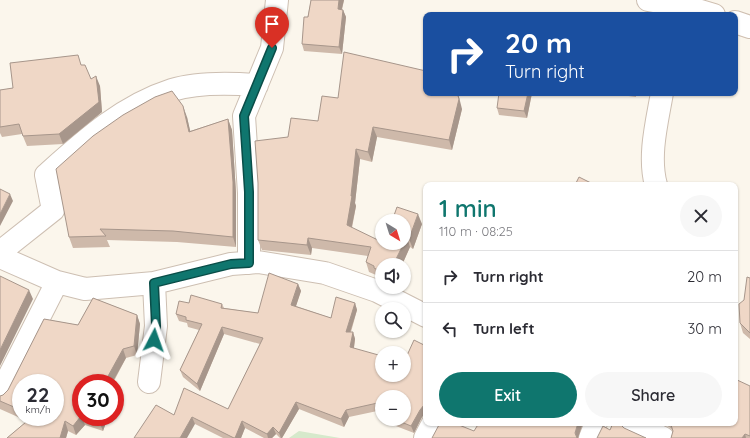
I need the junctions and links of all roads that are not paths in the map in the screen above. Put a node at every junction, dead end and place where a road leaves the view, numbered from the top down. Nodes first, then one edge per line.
1 (277, 0) edge
2 (648, 0) edge
3 (686, 7) edge
4 (704, 12) edge
5 (738, 23) edge
6 (750, 26) edge
7 (256, 84) junction
8 (661, 96) edge
9 (655, 182) edge
10 (0, 252) edge
11 (0, 257) edge
12 (249, 263) junction
13 (57, 282) junction
14 (154, 283) junction
15 (423, 315) edge
16 (8, 361) edge
17 (149, 382) dead end
18 (0, 394) edge
19 (431, 426) edge
20 (595, 426) edge
21 (638, 426) edge
22 (425, 438) edge
23 (590, 438) edge
24 (664, 438) edge

1 - 7 street
2 - 3 street
3 - 4 street
5 - 6 street
7 - 10 street
7 - 12 street
8 - 9 street
11 - 13 street
12 - 14 street
12 - 15 street
13 - 14 street
13 - 16 street
14 - 17 street
16 - 18 street
19 - 22 street
20 - 23 street
21 - 24 street

